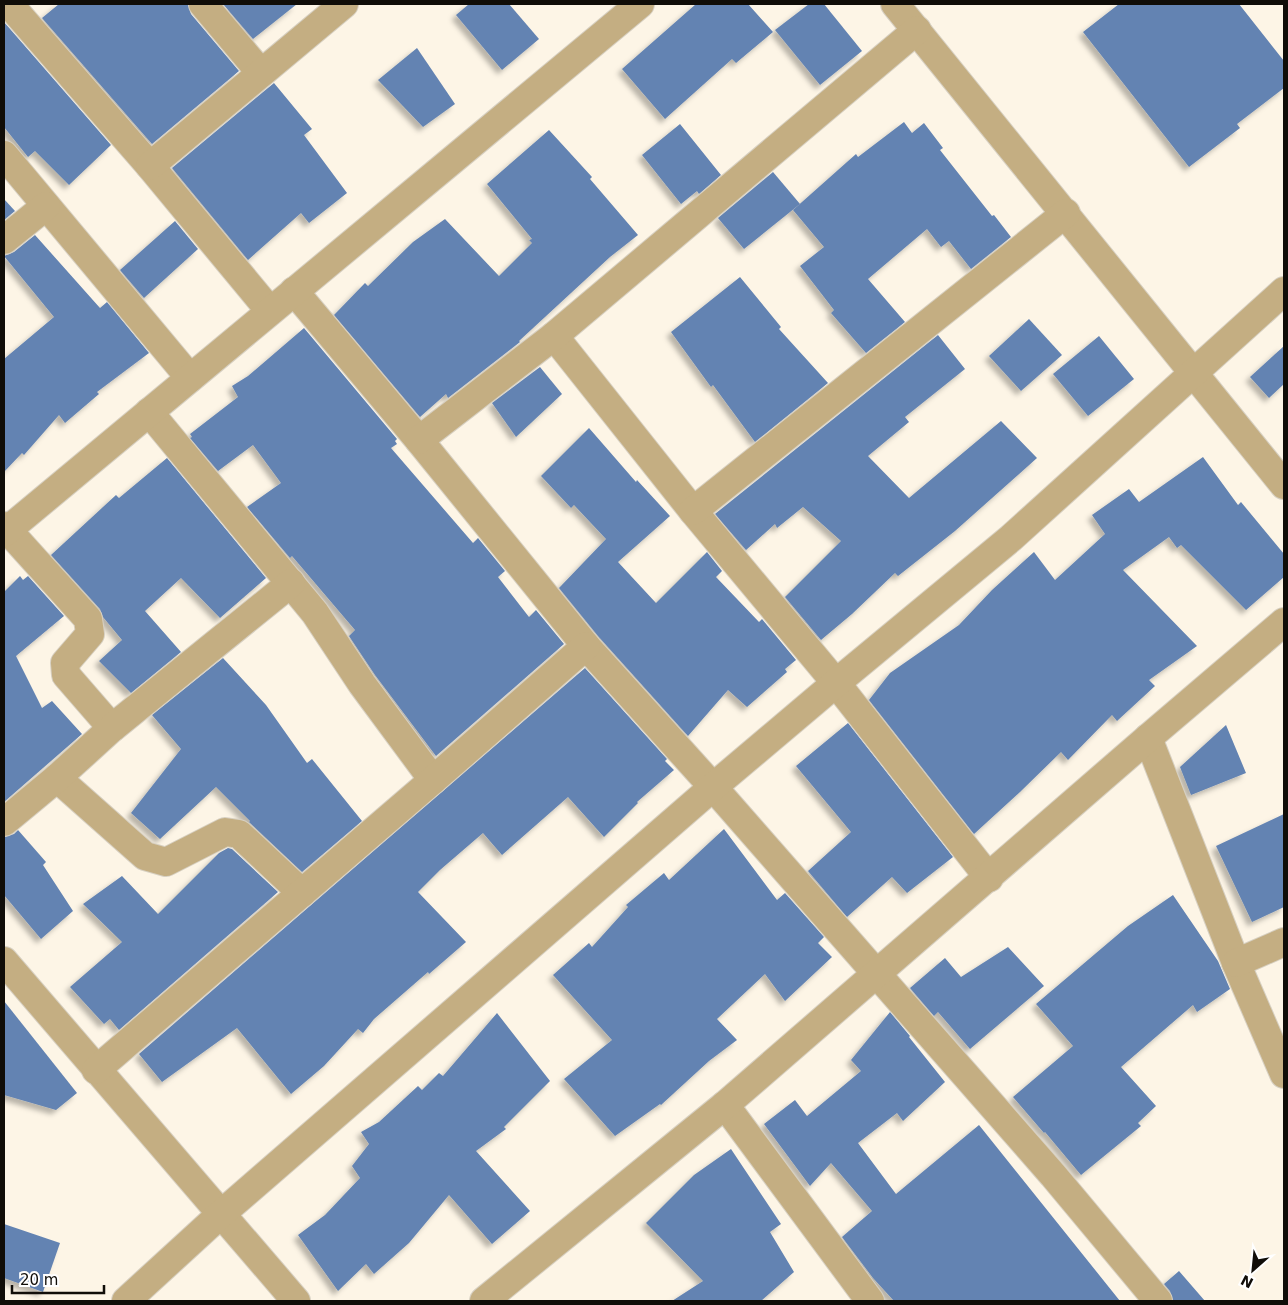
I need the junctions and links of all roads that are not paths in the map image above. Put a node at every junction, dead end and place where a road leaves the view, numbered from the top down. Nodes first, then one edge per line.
1 (9, 4) edge
2 (203, 4) edge
3 (344, 4) edge
4 (640, 4) edge
5 (895, 4) edge
6 (917, 30) junction
7 (261, 73) junction
8 (4, 155) edge
9 (150, 166) junction
10 (46, 206) junction
11 (1066, 213) junction
12 (4, 240) edge
13 (294, 291) junction
14 (1284, 291) edge
15 (270, 311) junction
16 (554, 336) junction
17 (1193, 373) junction
18 (190, 378) junction
19 (148, 412) junction
20 (419, 440) junction
21 (1284, 485) edge
22 (693, 512) junction
23 (5, 530) edge
24 (291, 583) junction
25 (1284, 622) edge
26 (586, 646) junction
27 (836, 683) junction
28 (112, 728) junction
29 (1148, 738) junction
30 (57, 778) junction
31 (433, 780) junction
32 (713, 787) junction
33 (4, 822) edge
34 (989, 878) junction
35 (302, 893) junction
36 (1284, 942) edge
37 (4, 961) edge
38 (1236, 963) junction
39 (876, 975) junction
40 (96, 1070) junction
41 (1284, 1074) edge
42 (725, 1105) junction
43 (221, 1214) junction
44 (126, 1301) edge
45 (296, 1301) edge
46 (484, 1301) edge
47 (870, 1301) edge
48 (1158, 1301) edge

1 - 9 street
2 - 7 street
3 - 7 street
4 - 13 street
5 - 6 street
6 - 11 street
6 - 16 street
7 - 9 street
8 - 10 street
9 - 15 street
10 - 12 street
10 - 18 street
11 - 17 street
11 - 22 street
13 - 15 street
13 - 20 street
14 - 17 street
15 - 18 street
16 - 20 street
16 - 22 street
17 - 21 street
17 - 27 street
18 - 19 street
19 - 23 street
19 - 24 street
20 - 26 street
22 - 27 street
23 - 28 street
24 - 28 street
24 - 31 street
25 - 29 street
26 - 31 street
26 - 32 street
27 - 32 street
27 - 34 street
28 - 30 street
29 - 34 street
29 - 38 street
30 - 33 street
30 - 35 street
31 - 35 street
32 - 39 street
32 - 43 street
34 - 39 street
35 - 40 street
36 - 38 street
37 - 40 street
38 - 41 street
39 - 42 street
39 - 48 street
40 - 43 street
42 - 46 street
42 - 47 street
43 - 44 street
43 - 45 street

